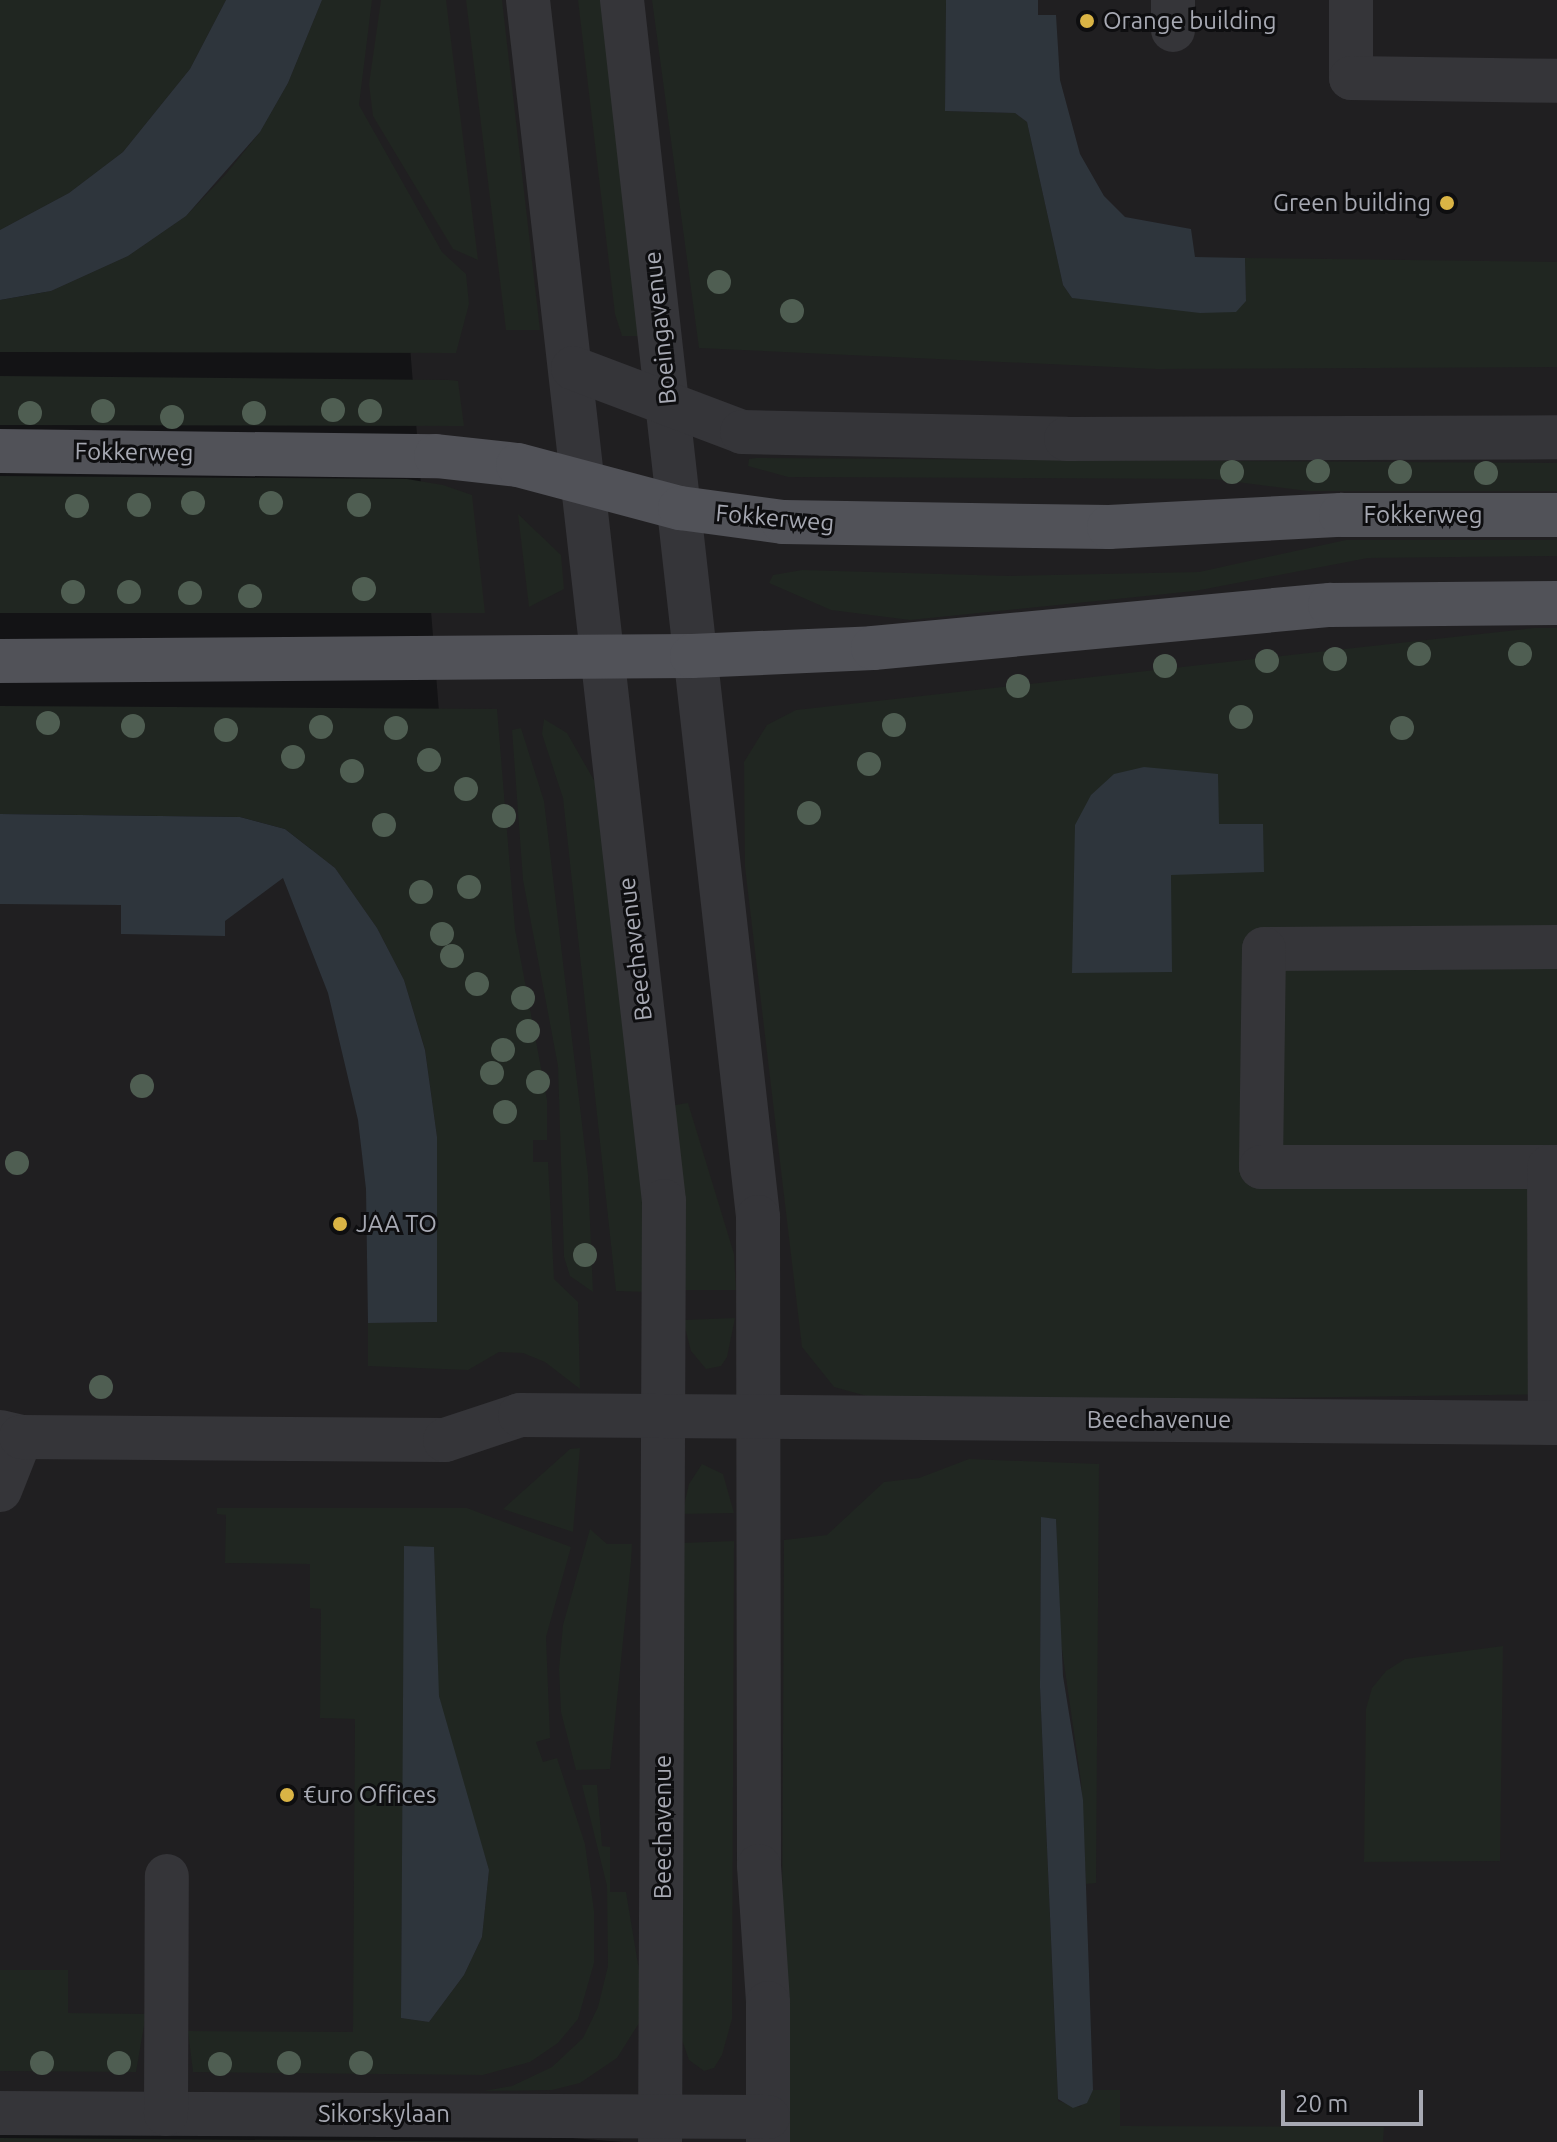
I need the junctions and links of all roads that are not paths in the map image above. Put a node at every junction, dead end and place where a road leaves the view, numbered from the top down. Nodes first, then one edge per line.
1 (528, 0) edge
2 (622, 0) edge
3 (1351, 0) edge
4 (1557, 81) edge
5 (573, 368) junction
6 (669, 408) junction
7 (1557, 437) edge
8 (0, 451) edge
9 (586, 483) junction
10 (680, 508) junction
11 (1557, 515) edge
12 (1557, 603) edge
13 (692, 656) junction
14 (601, 657) junction
15 (0, 661) edge
16 (1557, 947) edge
17 (1553, 1167) edge
18 (665, 1416) junction
19 (760, 1418) junction
20 (1554, 1423) edge
21 (11, 1435) edge
22 (0, 1490) edge
23 (167, 1876) dead end
24 (0, 2113) edge
25 (166, 2114) junction
26 (660, 2129) edge
27 (768, 2129) edge

1 - 5 street
2 - 6 street, Boeingavenue
3 - 4 street
5 - 6 street
5 - 9 street
6 - 7 street
6 - 10 street, Boeingavenue
8 - 9 main road, Fokkerweg
9 - 10 main road, Fokkerweg
9 - 14 street, Beechavenue
10 - 11 main road, Fokkerweg
10 - 13 street, Boeingavenue
12 - 13 main road
13 - 14 main road
13 - 19 street
14 - 15 main road
14 - 18 street, Beechavenue
16 - 17 street
17 - 20 street
18 - 19 street, Beechavenue
18 - 21 street, Beechavenue
18 - 26 street, Beechavenue
19 - 20 street, Beechavenue
19 - 27 street
21 - 22 street
23 - 25 street
24 - 25 street, Sikorskylaan
25 - 26 street, Sikorskylaan
26 - 27 street, Sikorskylaan

